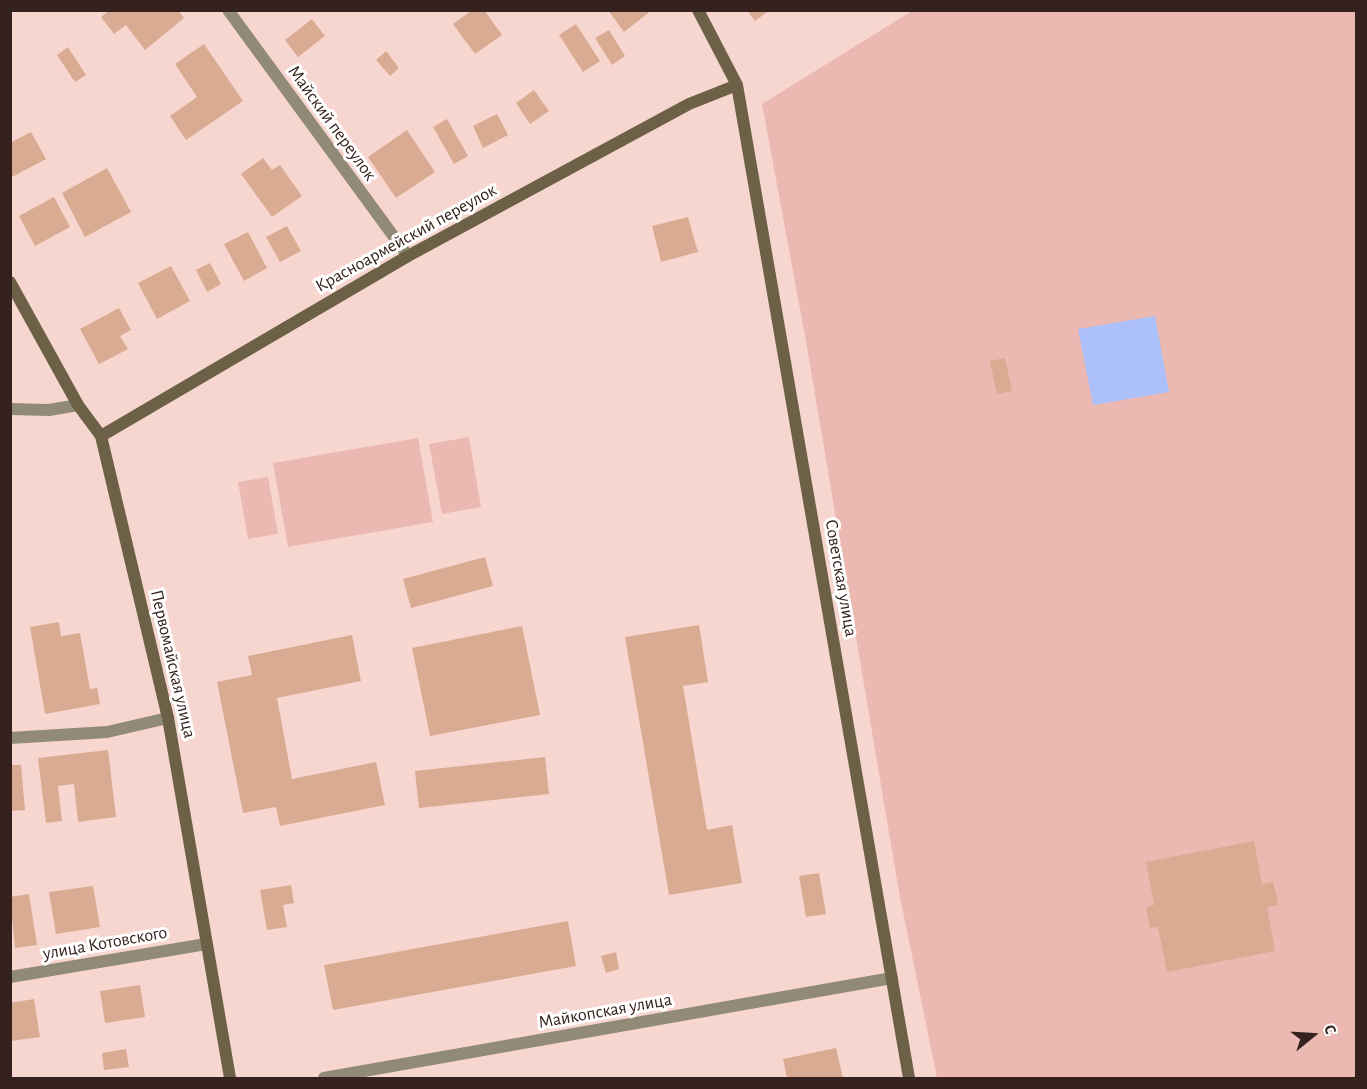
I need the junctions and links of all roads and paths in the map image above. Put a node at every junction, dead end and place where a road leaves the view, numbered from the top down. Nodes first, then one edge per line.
1 (228, 10) edge
2 (698, 10) edge
3 (737, 85) junction
4 (408, 256) junction
5 (10, 282) edge
6 (78, 405) junction
7 (10, 409) edge
8 (101, 436) junction
9 (168, 718) junction
10 (10, 738) edge
11 (206, 944) junction
12 (10, 977) edge
13 (891, 978) junction
14 (230, 1078) edge
15 (324, 1078) edge
16 (909, 1078) edge

1 - 4 street, Майский переулок
2 - 3 street, Советская улица
3 - 4 street, Красноармейский переулок
3 - 13 street, Советская улица
4 - 8 street, Красноармейский переулок
5 - 6 street, Первомайская улица
6 - 7 street
6 - 8 street, Первомайская улица
8 - 9 street, Первомайская улица
9 - 10 street
9 - 11 street, Первомайская улица
11 - 12 street, улица Котовского
11 - 14 street, Первомайская улица
13 - 15 street, Майкопская улица
13 - 16 street, Советская улица

